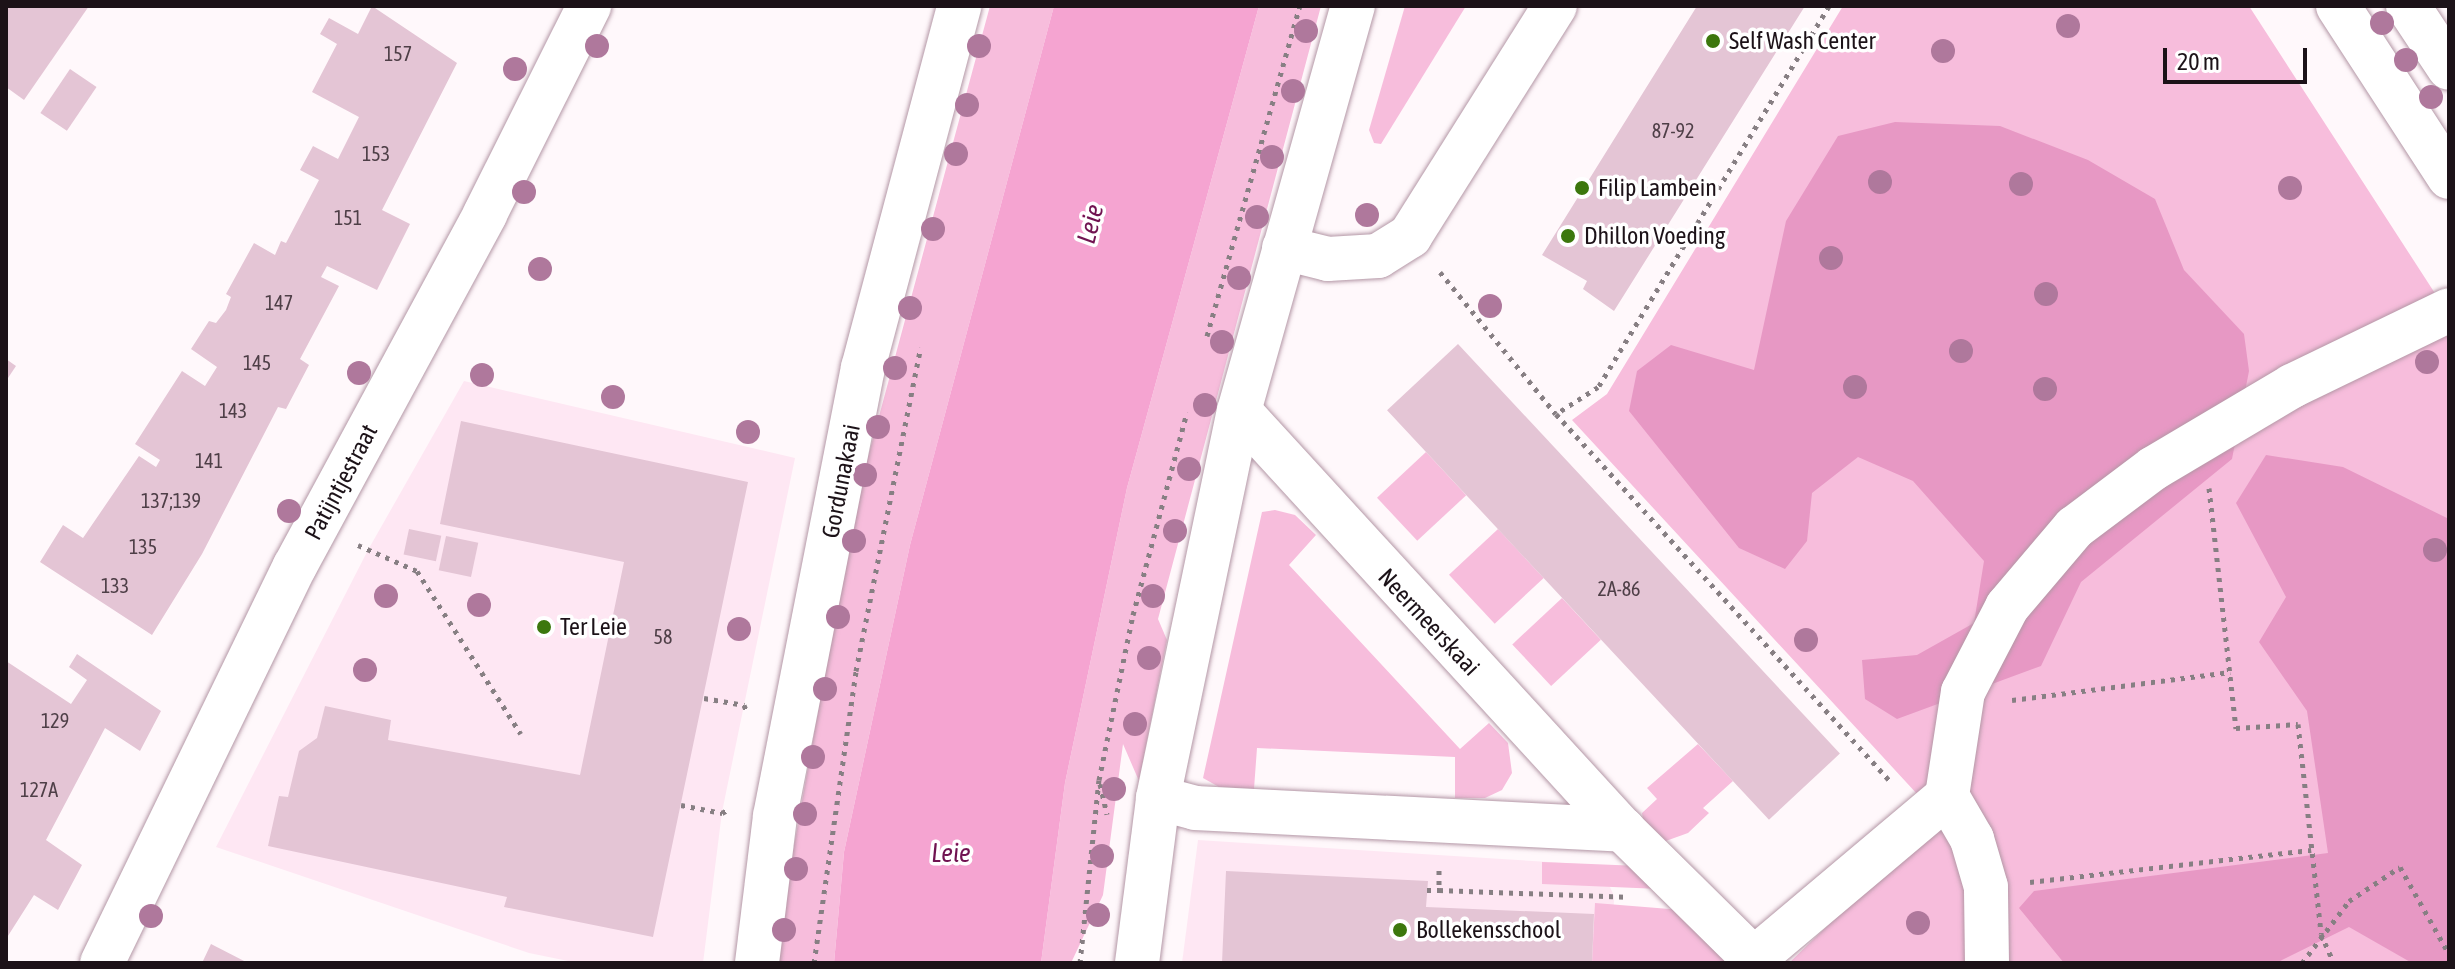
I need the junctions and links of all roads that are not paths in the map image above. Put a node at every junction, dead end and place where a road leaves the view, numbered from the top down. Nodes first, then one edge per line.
1 (589, 6) edge
2 (959, 6) edge
3 (1353, 6) edge
4 (1555, 6) edge
5 (2338, 6) edge
6 (2408, 6) edge
7 (2449, 68) edge
8 (2449, 177) edge
9 (1284, 248) junction
10 (2449, 310) edge
11 (1239, 411) junction
12 (1158, 798) junction
13 (1933, 805) junction
14 (1623, 830) junction
15 (1757, 960) edge
16 (102, 963) edge
17 (757, 963) edge
18 (1137, 963) edge
19 (1987, 963) edge

1 - 16 street, Patijntjestraat
2 - 17 street, Gordunakaai
3 - 9 street
4 - 9 street
5 - 8 street
6 - 7 street
9 - 11 street
10 - 13 street
11 - 12 street
11 - 14 street, Neermeerskaai
12 - 14 street
12 - 18 street
13 - 15 street
13 - 19 street
14 - 15 street, Neermeerskaai

